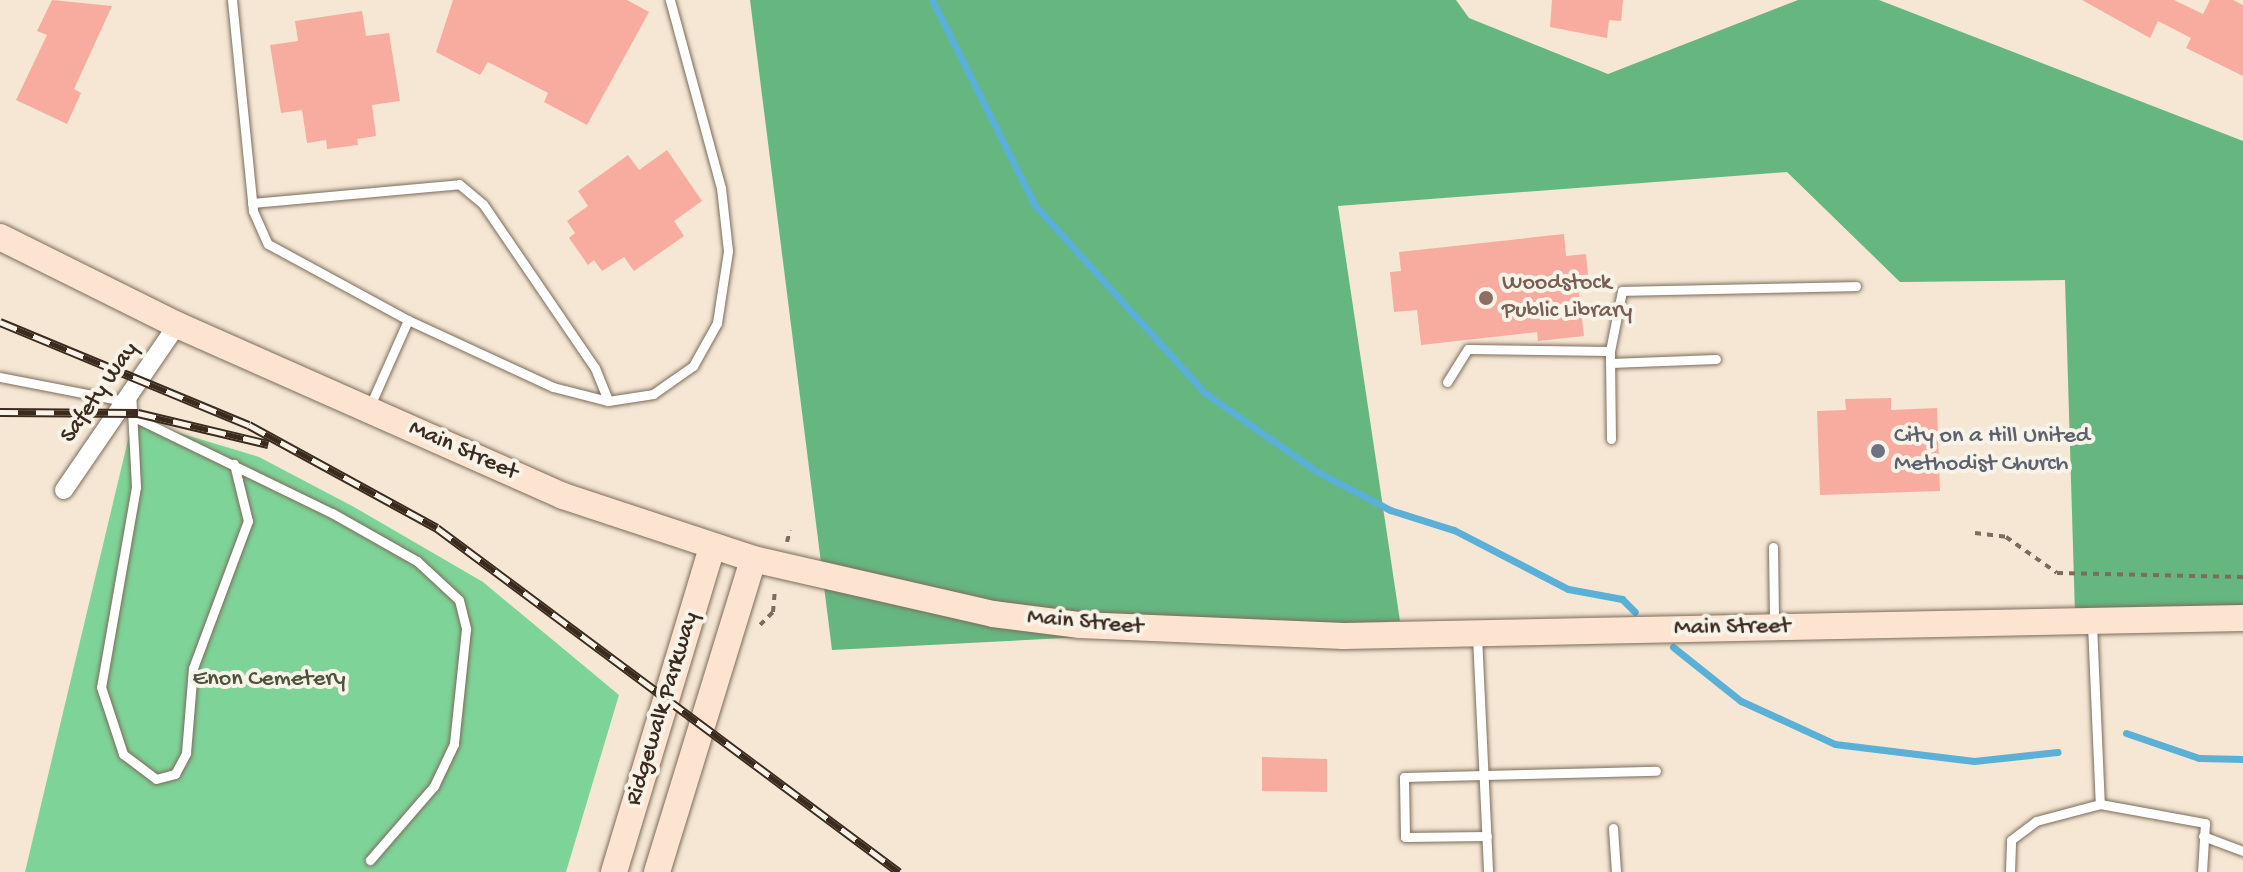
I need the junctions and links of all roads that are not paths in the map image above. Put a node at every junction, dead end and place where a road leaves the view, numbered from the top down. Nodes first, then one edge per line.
1 (232, 0) edge
2 (670, 0) edge
3 (252, 203) junction
4 (0, 237) edge
5 (1856, 286) dead end
6 (408, 320) junction
7 (177, 325) junction
8 (1610, 351) junction
9 (1716, 359) dead end
10 (1610, 363) junction
11 (0, 377) edge
12 (1447, 382) dead end
13 (128, 396) junction
14 (608, 401) junction
15 (369, 408) junction
16 (138, 419) junction
17 (1611, 439) dead end
18 (234, 464) junction
19 (64, 490) dead end
20 (712, 547) junction
21 (1773, 547) dead end
22 (753, 559) junction
23 (2243, 618) edge
24 (2092, 620) junction
25 (1775, 627) junction
26 (1477, 633) junction
27 (1656, 771) dead end
28 (1486, 776) junction
29 (2100, 804) junction
30 (1613, 828) dead end
31 (1487, 836) junction
32 (2203, 836) junction
33 (2243, 851) edge
34 (370, 860) dead end
35 (614, 872) edge
36 (657, 872) edge
37 (1488, 872) edge
38 (1616, 872) edge
39 (2010, 872) edge
40 (2202, 872) edge

1 - 3 lane
2 - 14 lane
3 - 6 lane
3 - 14 lane
4 - 7 main road, Main Street
5 - 8 lane
6 - 14 lane
6 - 15 lane
7 - 13 street, Safety Way
7 - 15 main road, Main Street
8 - 10 lane
8 - 12 lane
9 - 10 lane
10 - 17 lane
11 - 13 lane
13 - 16 lane
13 - 19 street, Safety Way
15 - 20 main road, Main Street
16 - 18 lane
16 - 18 lane
18 - 34 lane
20 - 22 main road, Main Street
20 - 35 main road, Ridgewalk Parkway
21 - 25 lane
22 - 26 main road, Main Street
22 - 36 main road, Ridgewalk Parkway
23 - 24 main road, Main Street
24 - 25 main road, Main Street
24 - 29 lane
25 - 26 main road, Main Street
26 - 28 lane
27 - 28 lane
28 - 31 lane
28 - 31 lane
29 - 32 lane
29 - 39 lane
30 - 38 lane
31 - 37 lane
32 - 33 lane
32 - 40 lane

